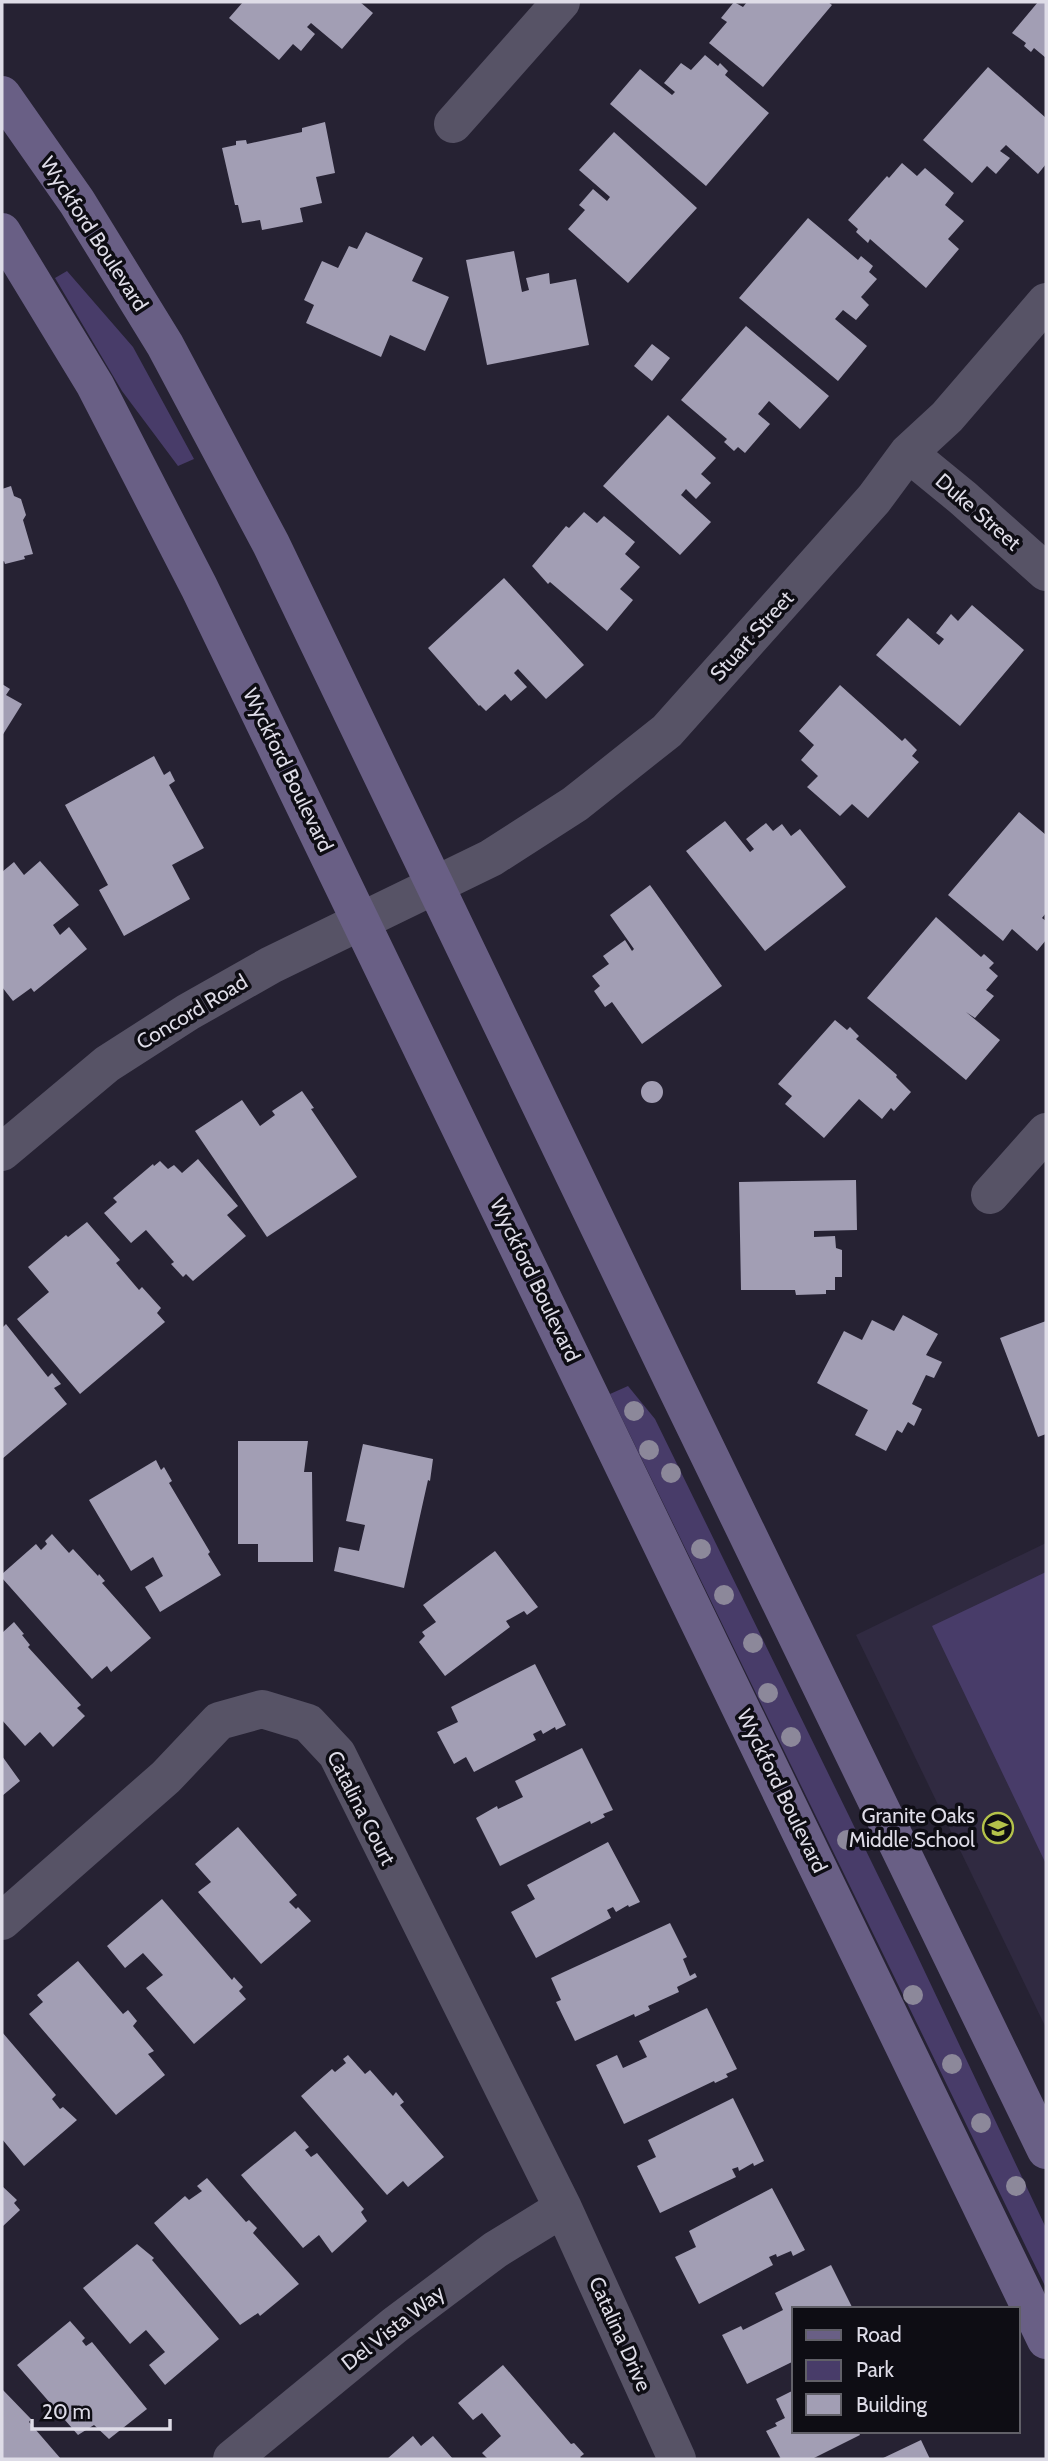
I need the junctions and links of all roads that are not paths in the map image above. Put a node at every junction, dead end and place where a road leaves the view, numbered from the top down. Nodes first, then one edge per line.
1 (561, 2) edge
2 (2, 95) edge
3 (453, 124) dead end
4 (2, 232) edge
5 (1046, 302) edge
6 (908, 453) junction
7 (1046, 572) edge
8 (435, 885) junction
9 (401, 902) joint
10 (361, 920) junction
11 (1046, 1132) edge
12 (2, 1152) edge
13 (990, 1195) dead end
14 (2, 1921) edge
15 (1046, 2150) edge
16 (563, 2208) junction
17 (1046, 2340) edge
18 (232, 2459) edge
19 (677, 2459) edge

1 - 3 street
2 - 8 street, Wyckford Boulevard
4 - 10 street, Wyckford Boulevard
5 - 6 street, Stuart Street
6 - 7 street, Duke Street
6 - 8 street, Stuart Street
8 - 9 street, Stuart Street
8 - 15 street, Wyckford Boulevard
9 - 10 street, Concord Road
10 - 12 street, Concord Road
10 - 17 street, Wyckford Boulevard
11 - 13 street
14 - 16 street, Catalina Court
16 - 18 street, Del Vista Way
16 - 19 street, Catalina Drive

